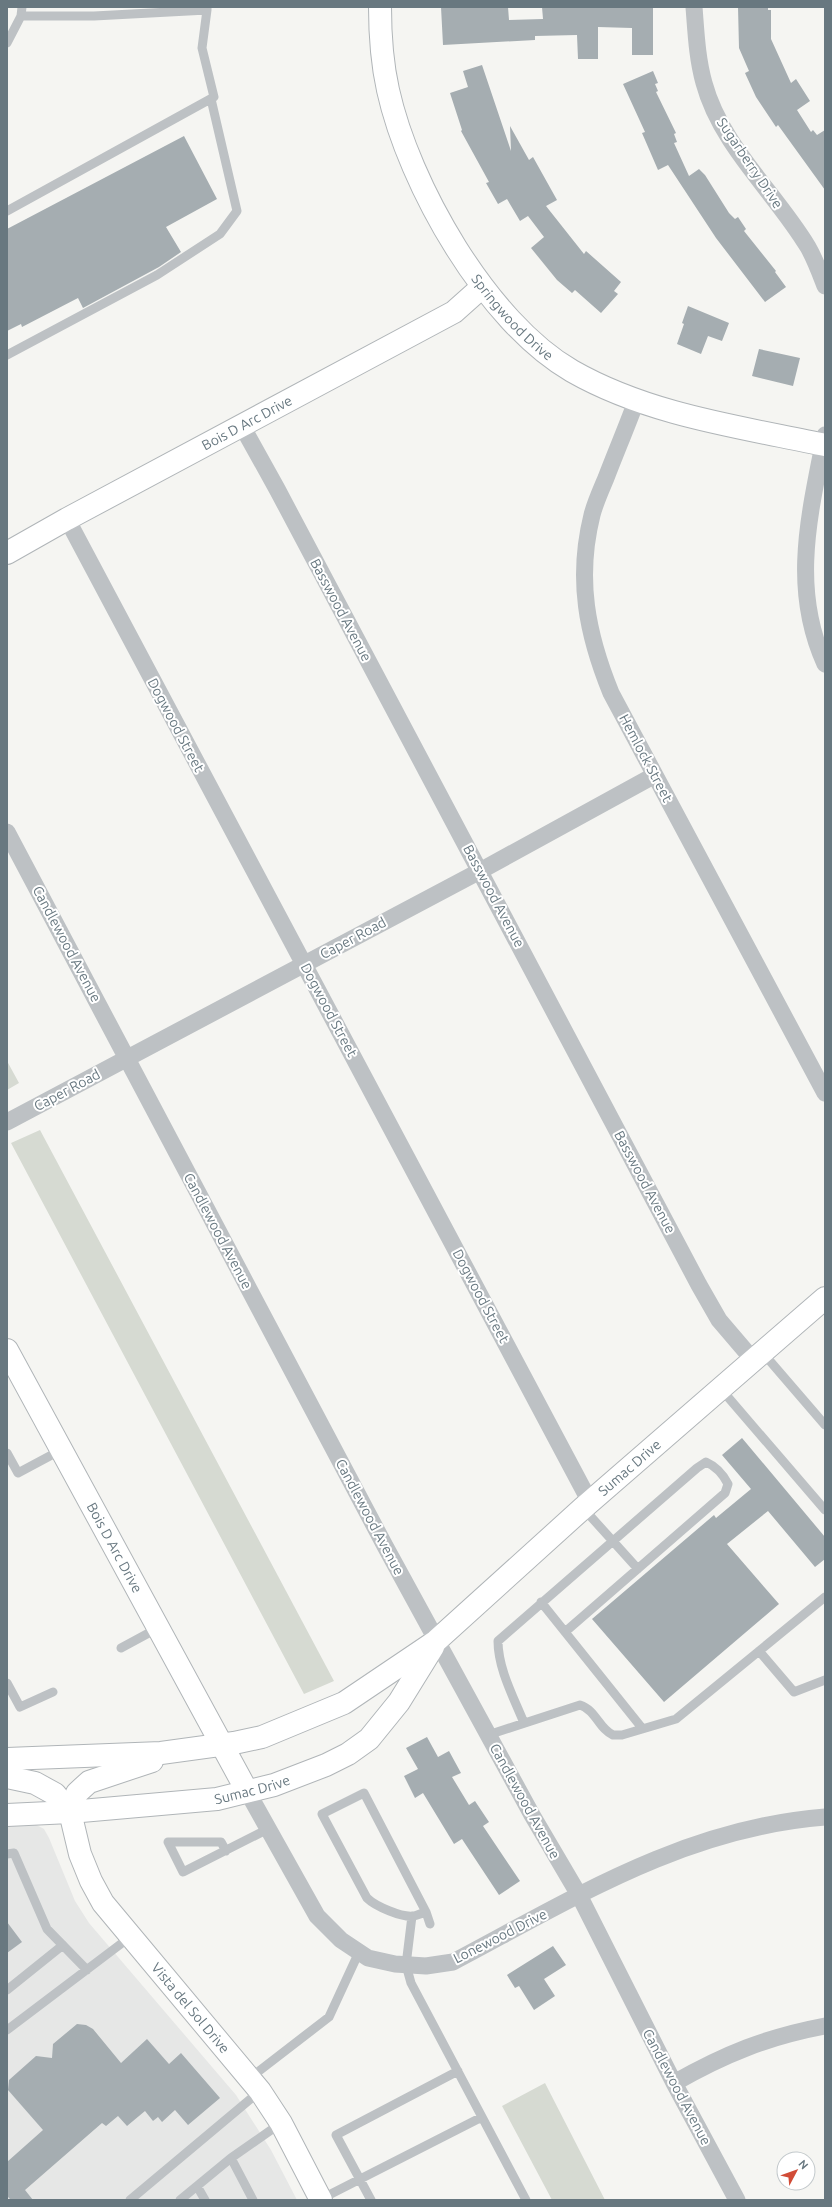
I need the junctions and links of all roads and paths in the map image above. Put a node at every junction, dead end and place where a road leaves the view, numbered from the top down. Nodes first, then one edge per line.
1 (380, 7) edge
2 (694, 7) edge
3 (207, 8) edge
4 (128, 11) edge
5 (22, 12) edge
6 (7, 43) edge
7 (211, 99) junction
8 (7, 211) edge
9 (825, 286) edge
10 (482, 287) junction
11 (7, 355) edge
12 (637, 399) junction
13 (242, 426) junction
14 (824, 441) edge
15 (67, 519) junction
16 (7, 554) edge
17 (825, 664) edge
18 (655, 775) junction
19 (7, 832) edge
20 (480, 871) junction
21 (304, 964) junction
22 (126, 1059) junction
23 (825, 1094) edge
24 (7, 1122) edge
25 (825, 1298) edge
26 (7, 1350) edge
27 (758, 1357) junction
28 (721, 1389) junction
29 (825, 1425) edge
30 (61, 1450) junction
31 (7, 1454) edge
32 (586, 1505) junction
33 (825, 1510) edge
34 (613, 1542) junction
35 (638, 1570) junction
36 (825, 1597) edge
37 (541, 1602) junction
38 (158, 1628) junction
39 (565, 1632) junction
40 (436, 1641) junction
41 (121, 1648) dead end
42 (759, 1651) junction
43 (825, 1680) edge
44 (7, 1682) edge
45 (54, 1692) dead end
46 (524, 1723) junction
47 (642, 1728) junction
48 (488, 1735) junction
49 (221, 1745) junction
50 (187, 1750) junction
51 (7, 1759) edge
52 (7, 1777) edge
53 (247, 1791) junction
54 (70, 1812) junction
55 (7, 1815) edge
56 (825, 1817) edge
57 (268, 1829) junction
58 (226, 1850) junction
59 (7, 1854) edge
60 (579, 1895) junction
61 (426, 1912) junction
62 (412, 1916) junction
63 (430, 1924) dead end
64 (130, 1937) junction
65 (62, 1945) junction
66 (359, 1952) junction
67 (406, 1965) junction
68 (87, 1970) junction
69 (7, 1990) edge
70 (825, 2026) edge
71 (7, 2030) edge
72 (458, 2071) junction
73 (674, 2083) junction
74 (255, 2084) junction
75 (482, 2117) junction
76 (281, 2123) junction
77 (231, 2158) junction
78 (360, 2179) junction
79 (197, 2186) junction
80 (321, 2199) edge
81 (130, 2200) edge
82 (180, 2200) edge
83 (205, 2200) edge
84 (254, 2200) edge
85 (371, 2200) edge
86 (526, 2200) edge
87 (736, 2200) edge

1 - 10 street, Springwood Drive
2 - 9 street, Sugarberry Drive
3 - 4 lane
3 - 7 lane
4 - 5 lane
5 - 6 lane
7 - 8 lane
7 - 11 lane
10 - 12 street, Springwood Drive
10 - 13 street, Bois D Arc Drive
12 - 14 street, Springwood Drive
12 - 18 street, Hemlock Street
13 - 15 street, Bois D Arc Drive
13 - 20 street, Basswood Avenue
14 - 17 street
15 - 16 street, Bois D Arc Drive
15 - 21 street, Dogwood Street
18 - 20 street, Caper Road
18 - 23 street, Hemlock Street
19 - 22 street, Candlewood Avenue
20 - 21 street, Caper Road
20 - 27 street, Basswood Avenue
21 - 22 street, Caper Road
21 - 32 street, Dogwood Street
22 - 24 street, Caper Road
22 - 40 street, Candlewood Avenue
25 - 27 street, Sumac Drive
26 - 30 street, Bois D Arc Drive
27 - 28 street, Sumac Drive
27 - 29 lane
28 - 32 street, Sumac Drive
28 - 33 lane
30 - 31 lane
30 - 38 street, Bois D Arc Drive
32 - 34 lane
32 - 40 street, Sumac Drive
34 - 35 lane
34 - 35 lane
34 - 37 lane
35 - 39 lane
36 - 42 lane
37 - 39 lane
37 - 46 lane
38 - 41 lane
38 - 49 street, Bois D Arc Drive
39 - 47 lane
40 - 48 street, Candlewood Avenue
40 - 49 street, Sumac Drive
40 - 53 street, Sumac Drive
42 - 43 lane
42 - 47 lane
44 - 45 lane
46 - 47 lane
46 - 48 lane
48 - 60 street, Candlewood Avenue
49 - 50 street, Sumac Drive
49 - 53 street, Bois D Arc Drive
50 - 51 street, Sumac Drive
50 - 54 street
52 - 54 street
53 - 54 street, Sumac Drive
53 - 57 street, Lonewood Drive
54 - 55 street, Sumac Drive
54 - 64 street, Vista del Sol Drive
56 - 60 street, Lonewood Drive
57 - 58 lane
57 - 66 street, Lonewood Drive
58 - 58 lane
59 - 65 lane
60 - 67 street, Lonewood Drive
60 - 73 street, Candlewood Avenue
61 - 62 lane
61 - 62 lane
61 - 63 lane
62 - 67 lane
64 - 68 lane
64 - 74 street, Vista del Sol Drive
65 - 68 lane
65 - 69 lane
66 - 67 street, Lonewood Drive
66 - 74 lane
67 - 72 lane
68 - 71 lane
70 - 73 street
72 - 75 lane
72 - 78 lane
73 - 87 street, Candlewood Avenue
74 - 76 street, Vista del Sol Drive
74 - 81 lane
75 - 78 lane
75 - 86 lane
76 - 77 lane
76 - 80 street, Vista del Sol Drive
77 - 79 lane
77 - 84 lane
78 - 80 lane
78 - 85 lane
79 - 82 lane
79 - 83 lane

